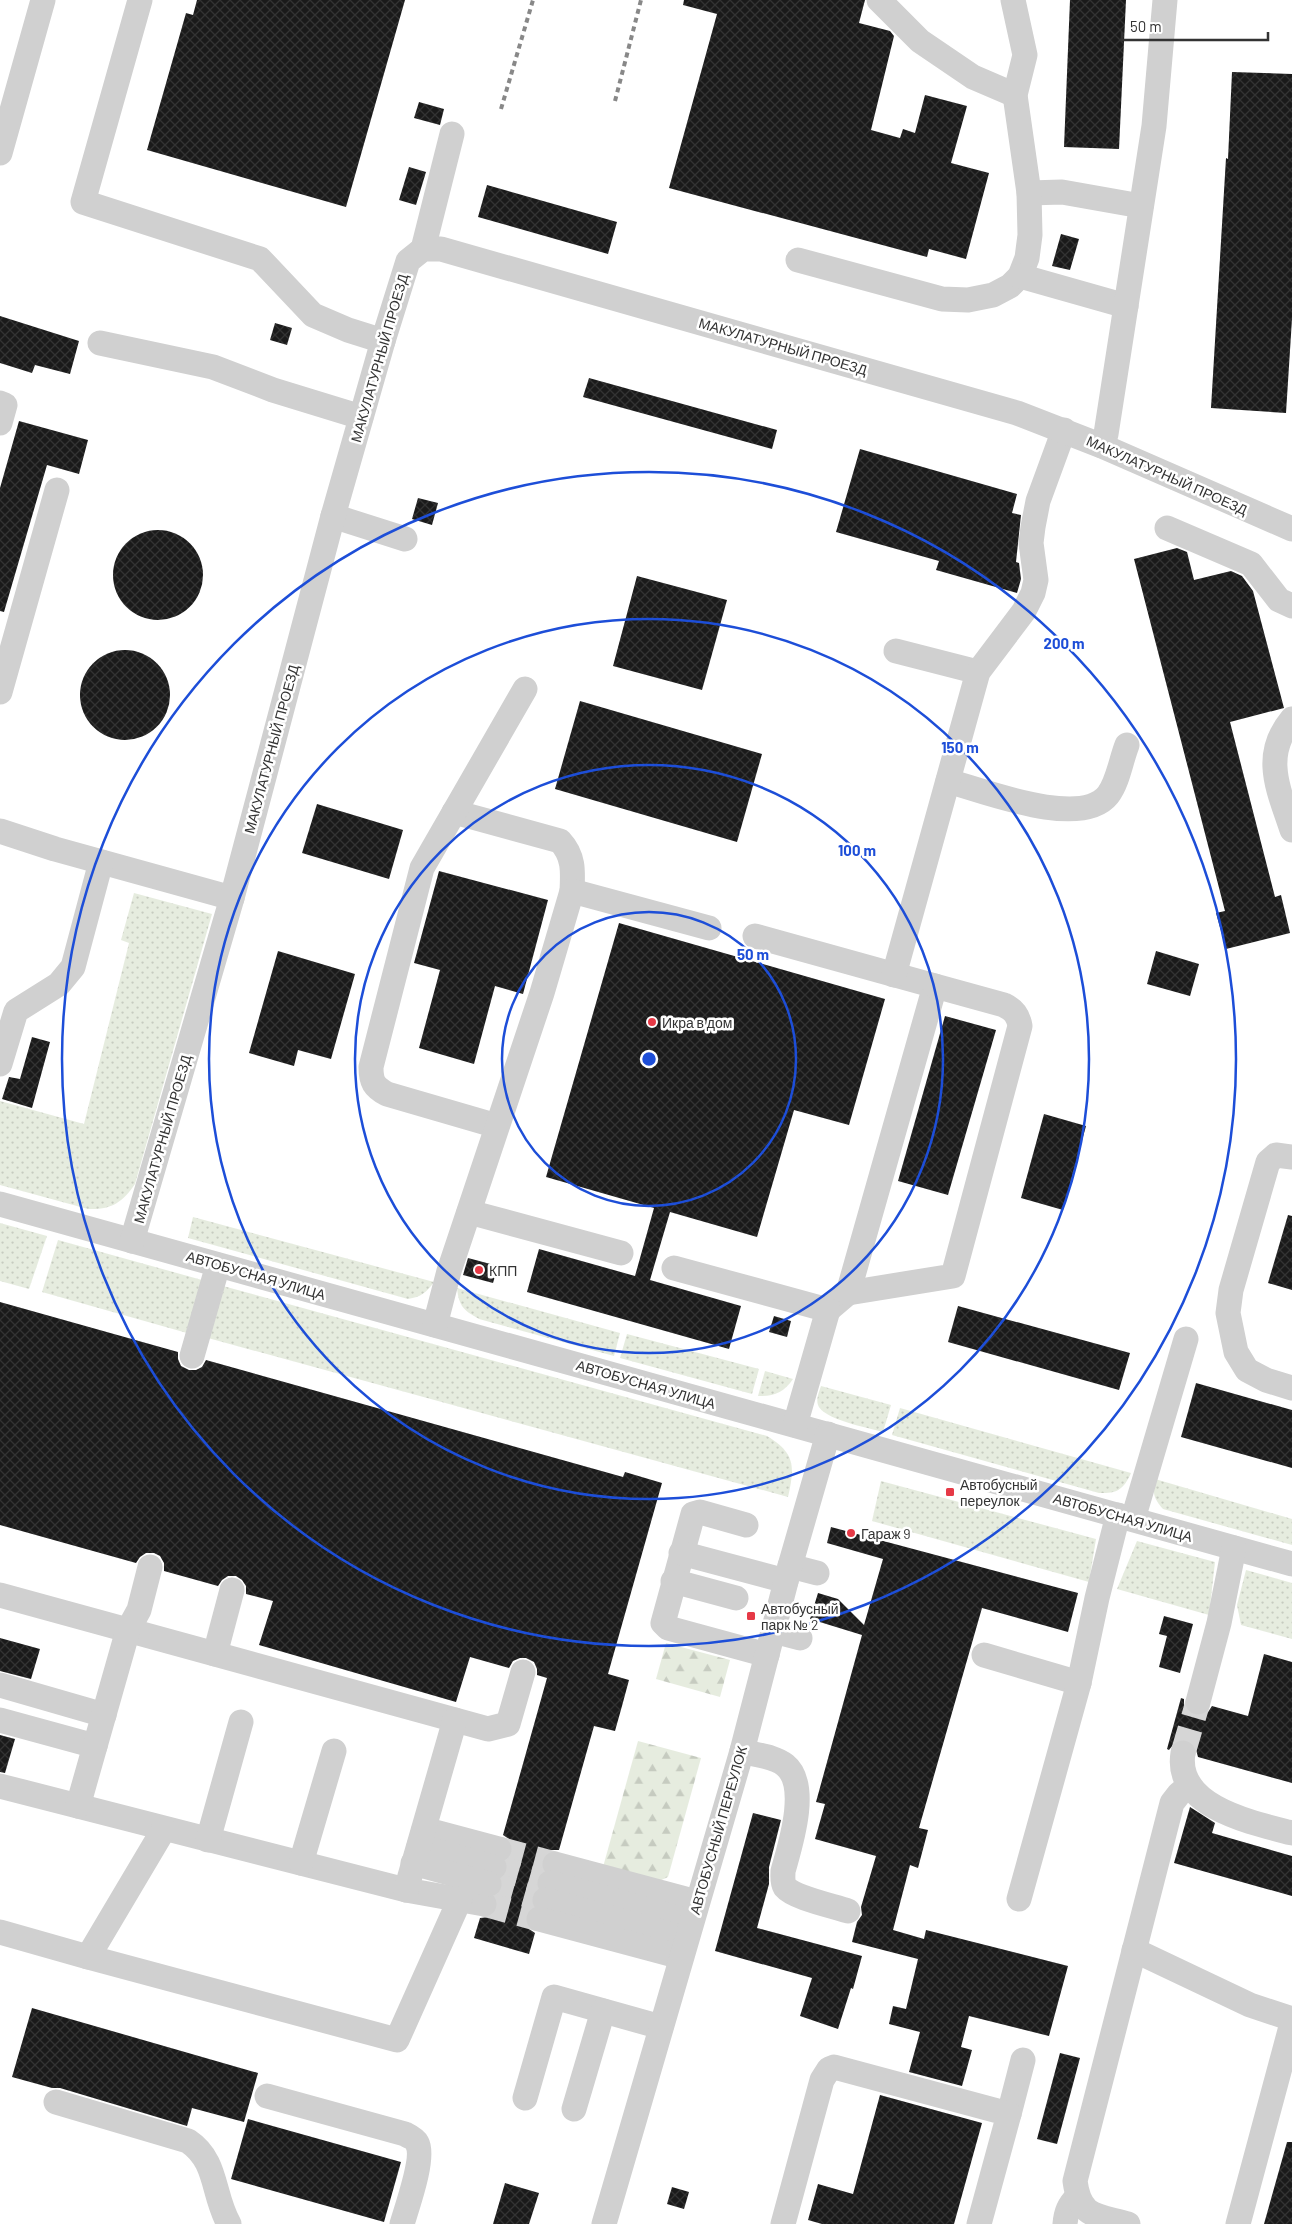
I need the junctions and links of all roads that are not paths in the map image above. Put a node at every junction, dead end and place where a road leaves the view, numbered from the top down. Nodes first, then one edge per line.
1 (43, 0) edge
2 (140, 0) edge
3 (880, 0) edge
4 (1013, 0) edge
5 (1164, 0) edge
6 (1015, 95) junction
7 (452, 134) dead end
8 (0, 153) edge
9 (1028, 192) junction
10 (1141, 206) junction
11 (424, 249) junction
12 (798, 260) dead end
13 (1020, 276) junction
14 (1126, 306) junction
15 (383, 341) junction
16 (100, 342) dead end
17 (0, 403) edge
18 (361, 417) junction
19 (0, 423) edge
20 (1064, 430) junction
21 (1102, 446) junction
22 (57, 490) dead end
23 (333, 516) junction
24 (1167, 528) dead end
25 (1292, 529) edge
26 (404, 538) dead end
27 (1292, 606) edge
28 (896, 651) dead end
29 (978, 672) junction
30 (525, 689) dead end
31 (0, 692) edge
32 (1292, 719) edge
33 (1127, 745) dead end
34 (948, 781) junction
35 (454, 812) junction
36 (1292, 830) edge
37 (0, 831) edge
38 (101, 862) junction
39 (572, 891) junction
40 (232, 898) junction
41 (709, 928) dead end
42 (755, 936) dead end
43 (894, 975) junction
44 (935, 986) junction
45 (0, 1064) edge
46 (497, 1126) junction
47 (1292, 1157) edge
48 (0, 1204) edge
49 (469, 1212) junction
50 (132, 1241) junction
51 (621, 1253) dead end
52 (218, 1265) junction
53 (674, 1268) dead end
54 (848, 1293) junction
55 (828, 1310) junction
56 (434, 1325) junction
57 (1186, 1339) dead end
58 (192, 1356) dead end
59 (1292, 1388) edge
60 (795, 1425) junction
61 (828, 1434) junction
62 (1125, 1517) junction
63 (746, 1525) dead end
64 (1234, 1548) junction
65 (681, 1553) junction
66 (1292, 1564) edge
67 (150, 1567) dead end
68 (817, 1573) dead end
69 (788, 1574) junction
70 (674, 1581) junction
71 (232, 1590) dead end
72 (0, 1595) edge
73 (736, 1598) dead end
74 (128, 1630) junction
75 (800, 1638) dead end
76 (770, 1643) junction
77 (215, 1654) junction
78 (984, 1655) dead end
79 (523, 1672) dead end
80 (1079, 1683) junction
81 (0, 1685) edge
82 (0, 1702) edge
83 (1198, 1702) tunnel mouth
84 (0, 1720) edge
85 (455, 1720) junction
86 (242, 1722) dead end
87 (100, 1730) junction
88 (334, 1751) dead end
89 (742, 1751) junction
90 (1183, 1753) tunnel mouth
91 (0, 1786) edge
92 (1189, 1786) junction
93 (78, 1806) junction
94 (164, 1828) junction
95 (1292, 1833) edge
96 (208, 1840) junction
97 (419, 1846) junction
98 (301, 1863) junction
99 (485, 1881) junction
100 (406, 1890) junction
101 (1019, 1899) dead end
102 (848, 1910) dead end
103 (689, 1930) junction
104 (0, 1932) edge
105 (1134, 1950) junction
106 (88, 1957) junction
107 (603, 2011) junction
108 (1292, 2019) edge
109 (1292, 2023) edge
110 (661, 2027) junction
111 (1024, 2060) dead end
112 (267, 2096) dead end
113 (525, 2098) dead end
114 (56, 2102) dead end
115 (574, 2109) dead end
116 (1009, 2114) junction
117 (1077, 2197) junction
118 (229, 2224) edge
119 (402, 2224) edge
120 (604, 2224) edge
121 (783, 2224) edge
122 (979, 2224) edge
123 (1065, 2224) edge
124 (1128, 2224) edge
125 (1238, 2224) edge

1 - 8 street
2 - 15 street
3 - 6 street
4 - 6 street
5 - 10 street
6 - 9 street
7 - 11 street
9 - 10 street
9 - 13 street
10 - 14 street
11 - 15 street, МАКУЛАТУРНЫЙ ПРОЕЗД
11 - 20 street, МАКУЛАТУРНЫЙ ПРОЕЗД
12 - 13 street
13 - 14 street
14 - 21 street
15 - 18 street, МАКУЛАТУРНЫЙ ПРОЕЗД
16 - 18 street
17 - 19 street
18 - 23 street, МАКУЛАТУРНЫЙ ПРОЕЗД
20 - 21 street, МАКУЛАТУРНЫЙ ПРОЕЗД
20 - 29 street
21 - 25 street, МАКУЛАТУРНЫЙ ПРОЕЗД
22 - 31 street
23 - 26 street
23 - 40 street, МАКУЛАТУРНЫЙ ПРОЕЗД
24 - 27 street
28 - 29 street
29 - 34 street
30 - 35 street
32 - 36 street
33 - 34 street
34 - 43 street
35 - 39 street
35 - 46 street
37 - 38 street
38 - 40 street
38 - 45 street
39 - 41 street
39 - 46 street
40 - 50 street, МАКУЛАТУРНЫЙ ПРОЕЗД
42 - 43 street
43 - 44 street
44 - 54 street
44 - 54 street
46 - 49 street
47 - 59 street
48 - 50 street, АВТОБУСНАЯ УЛИЦА
49 - 51 street
49 - 56 street
50 - 52 street, АВТОБУСНАЯ УЛИЦА
52 - 56 street, АВТОБУСНАЯ УЛИЦА
52 - 58 street
53 - 55 street
54 - 55 street
55 - 60 street
56 - 60 street, АВТОБУСНАЯ УЛИЦА
57 - 62 street
60 - 61 street, АВТОБУСНАЯ УЛИЦА
61 - 62 street, АВТОБУСНАЯ УЛИЦА
61 - 69 street, АВТОБУСНЫЙ ПЕРЕУЛОК
62 - 64 street, АВТОБУСНАЯ УЛИЦА
62 - 80 street
63 - 65 street
64 - 66 street, АВТОБУСНАЯ УЛИЦА
64 - 83 street
65 - 69 street
65 - 70 street
67 - 74 street
68 - 69 street
69 - 76 street, АВТОБУСНЫЙ ПЕРЕУЛОК
70 - 73 street
70 - 76 street
71 - 77 street
72 - 74 street
74 - 77 street
74 - 87 street
75 - 76 street
76 - 89 street, АВТОБУСНЫЙ ПЕРЕУЛОК
77 - 85 street
78 - 80 street
79 - 85 street
80 - 101 street
81 - 87 street
82 - 87 street
84 - 87 street
85 - 97 street
86 - 96 street
87 - 93 street
88 - 98 street
89 - 102 street
89 - 103 street, АВТОБУСНЫЙ ПЕРЕУЛОК
90 - 92 street
91 - 93 street
92 - 95 street
92 - 105 street
93 - 94 street
94 - 96 street
94 - 106 street
96 - 98 street
97 - 99 street
97 - 99 street
97 - 100 street
98 - 100 street
99 - 100 street
99 - 106 street
103 - 103 street
103 - 110 street, АВТОБУСНЫЙ ПЕРЕУЛОК
104 - 106 street
105 - 108 street
105 - 117 street
107 - 110 street
107 - 113 street
107 - 115 street
109 - 125 street
110 - 120 street, АВТОБУСНЫЙ ПЕРЕУЛОК
111 - 116 street
112 - 119 street
114 - 118 street
116 - 121 street
116 - 122 street
117 - 123 street
117 - 124 street

